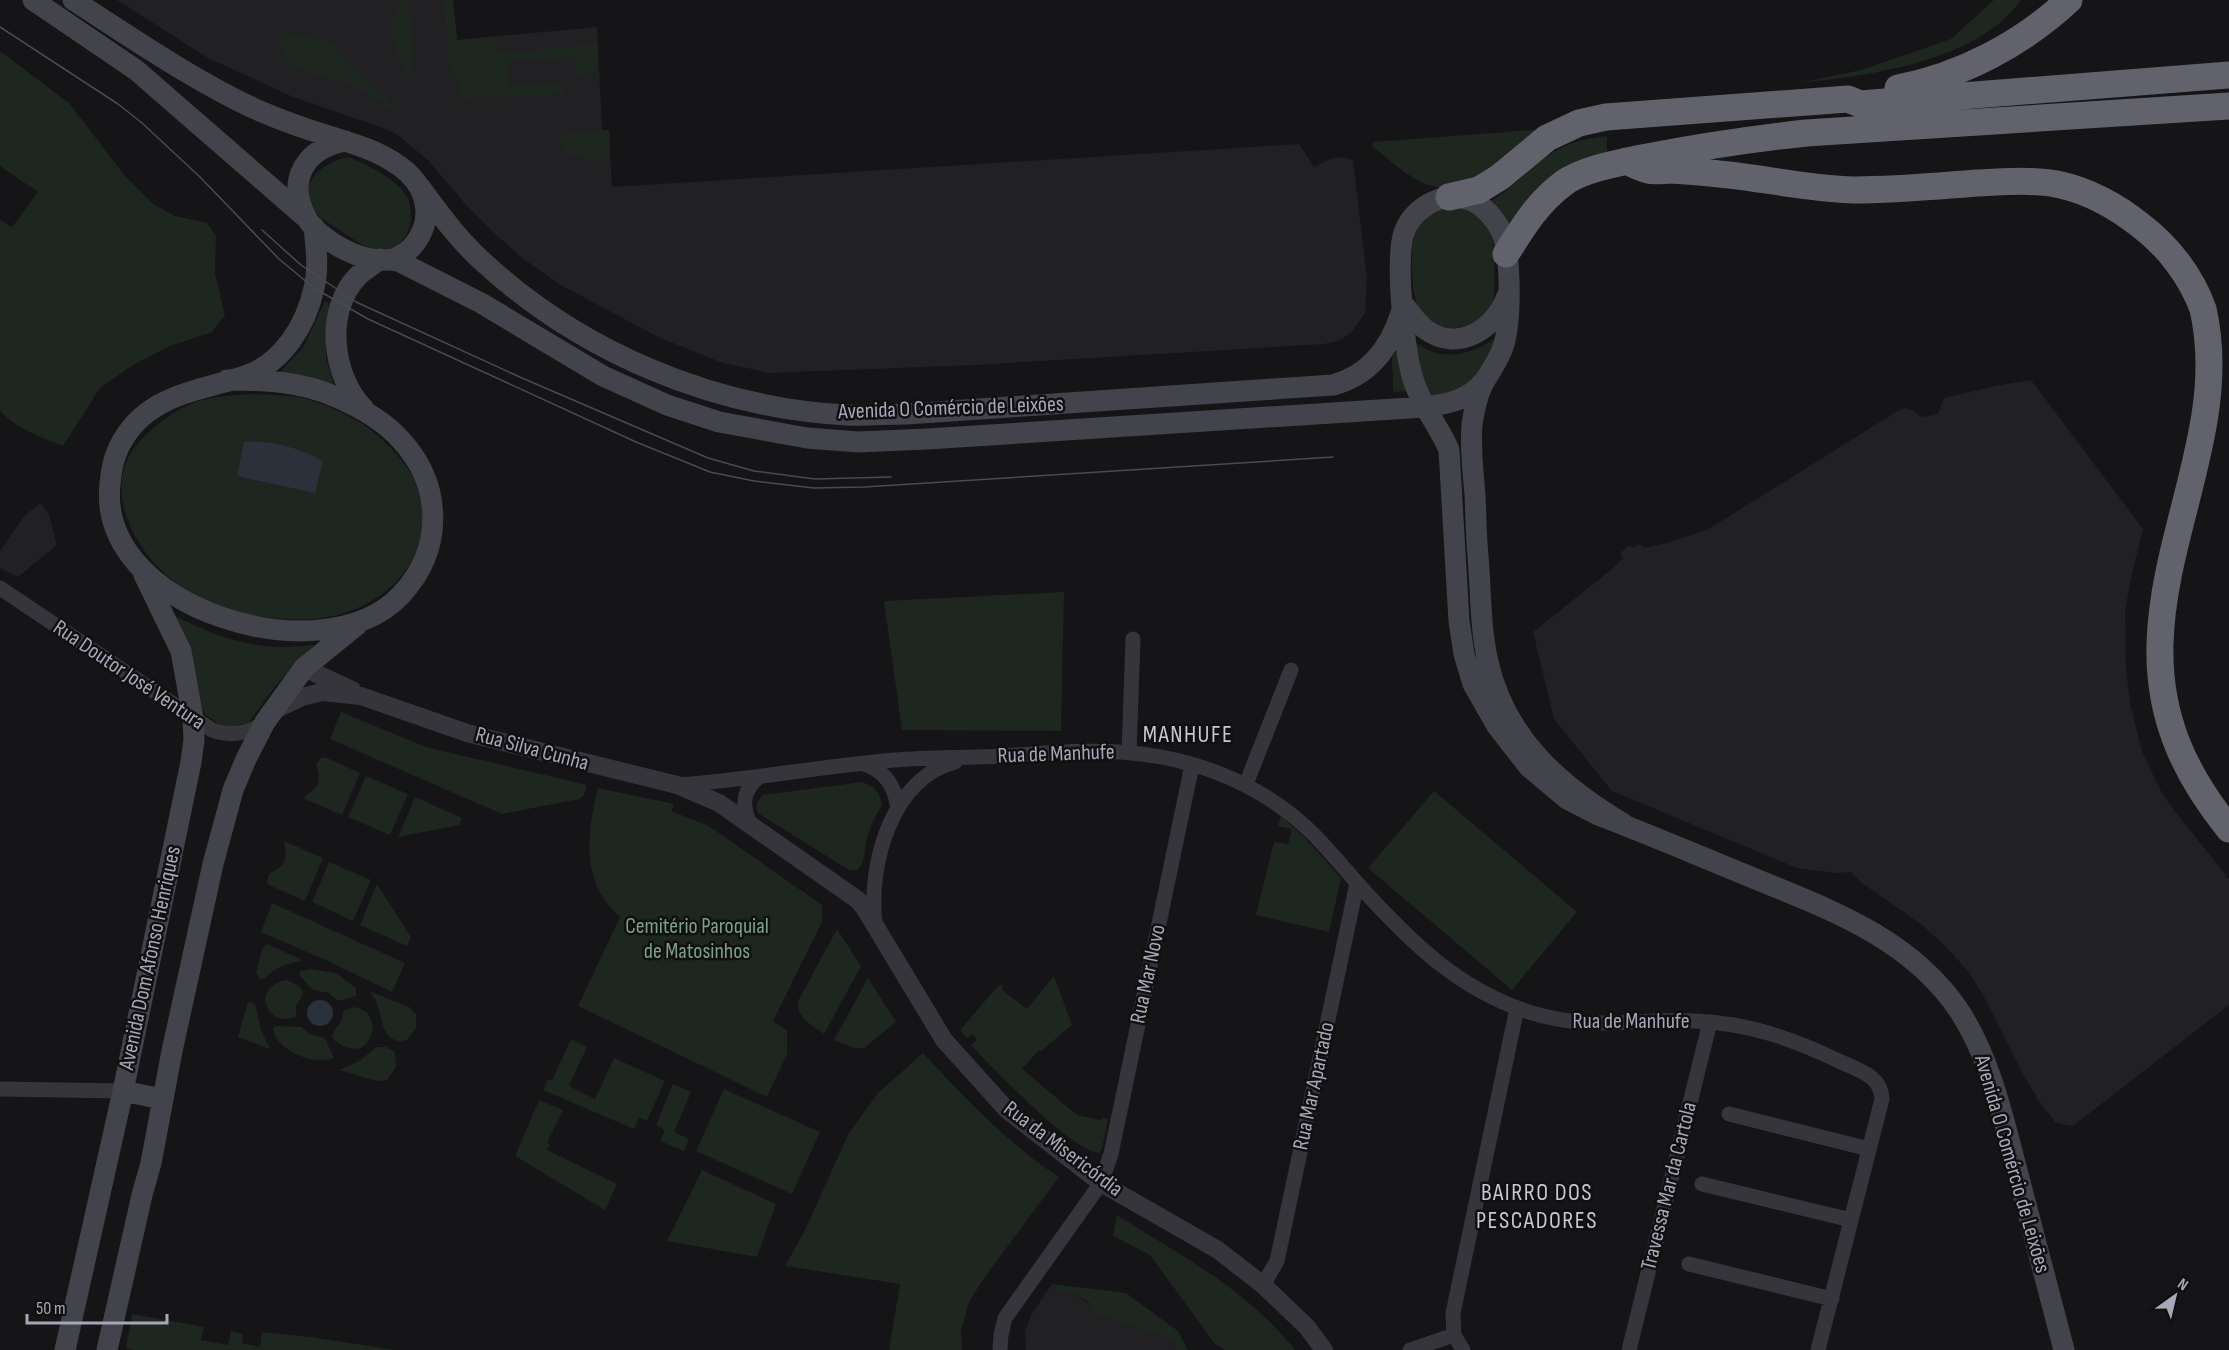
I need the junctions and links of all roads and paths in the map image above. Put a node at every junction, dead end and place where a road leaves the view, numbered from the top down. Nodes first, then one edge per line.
1 (33, 0) edge
2 (74, 0) edge
3 (2069, 0) edge
4 (2229, 75) edge
5 (1848, 99) junction
6 (2229, 106) edge
7 (346, 141) junction
8 (1626, 161) junction
9 (420, 187) junction
10 (1449, 197) junction
11 (310, 223) junction
12 (1506, 254) junction
13 (386, 260) junction
14 (1509, 288) junction
15 (1403, 304) junction
16 (1488, 375) junction
17 (227, 380) junction
18 (1425, 407) junction
19 (1388, 408) junction
20 (369, 414) junction
21 (1440, 428) junction
22 (143, 572) junction
23 (0, 588) edge
24 (361, 622) junction
25 (1133, 639) dead end
26 (304, 668) junction
27 (1291, 670) dead end
28 (390, 706) junction
29 (268, 717) junction
30 (193, 718) junction
31 (1129, 752) junction
32 (969, 758) junction
33 (864, 764) junction
34 (1192, 765) junction
35 (760, 776) junction
36 (1246, 784) junction
37 (677, 785) junction
38 (898, 807) junction
39 (750, 824) junction
40 (1623, 825) junction
41 (2229, 829) edge
42 (1357, 883) junction
43 (875, 925) junction
44 (1517, 1008) junction
45 (1710, 1022) junction
46 (0, 1089) edge
47 (123, 1091) junction
48 (162, 1099) junction
49 (1729, 1114) dead end
50 (1869, 1149) junction
51 (1101, 1183) junction
52 (1702, 1184) dead end
53 (1851, 1220) junction
54 (1689, 1264) dead end
55 (1263, 1285) junction
56 (1832, 1299) junction
57 (1454, 1335) junction
58 (65, 1350) edge
59 (107, 1350) edge
60 (1000, 1350) edge
61 (1324, 1350) edge
62 (1410, 1350) edge
63 (1462, 1350) edge
64 (1629, 1350) edge
65 (1818, 1350) edge
66 (2064, 1350) edge

1 - 11 main road
2 - 7 main road
3 - 5 highway
4 - 5 highway
5 - 10 highway
6 - 8 highway
7 - 9 main road
7 - 11 main road
8 - 12 highway
8 - 41 highway
9 - 13 main road
9 - 15 main road, Avenida O Comércio de Leixões
10 - 12 main road, Avenida O Comércio de Leixões
10 - 15 main road, Avenida O Comércio de Leixões
11 - 13 main road
11 - 17 main road
12 - 14 main road, Avenida O Comércio de Leixões
13 - 19 main road, Avenida O Comércio de Leixões
13 - 20 main road
14 - 15 main road, Avenida O Comércio de Leixões
14 - 16 main road, Avenida O Comércio de Leixões
15 - 18 main road, Avenida O Comércio de Leixões
16 - 18 main road, Avenida O Comércio de Leixões
16 - 40 main road, Avenida O Comércio de Leixões
17 - 20 main road
17 - 22 main road
18 - 19 main road, Avenida O Comércio de Leixões
18 - 21 main road, Avenida O Comércio de Leixões
19 - 21 main road, Avenida O Comércio de Leixões
20 - 24 main road, Avenida Dom Afonso Henriques
21 - 40 main road, Avenida O Comércio de Leixões
22 - 24 main road
22 - 30 main road, Avenida Dom Afonso Henriques
23 - 30 street, Rua Doutor José Ventura
24 - 26 main road, Avenida Dom Afonso Henriques
25 - 31 street
26 - 28 street, Rua Silva Cunha
26 - 29 main road, Avenida Dom Afonso Henriques
27 - 36 street
28 - 29 street, Rua Silva Cunha
28 - 37 street, Rua Silva Cunha
29 - 30 street, Rua Doutor José Ventura
29 - 48 main road, Avenida Dom Afonso Henriques
30 - 47 main road, Avenida Dom Afonso Henriques
31 - 32 street, Rua de Manhufe
31 - 34 street, Rua de Manhufe
32 - 33 street
32 - 38 street
33 - 35 street
33 - 38 street
34 - 36 street, Rua de Manhufe
34 - 51 street, Rua Mar Novo
35 - 37 street
35 - 39 street
36 - 42 street, Rua de Manhufe
37 - 39 street, Rua Silva Cunha
38 - 43 street
39 - 43 street, Rua da Misericórdia
40 - 66 main road, Avenida O Comércio de Leixões
42 - 44 street, Rua de Manhufe
42 - 55 street, Rua Mar Apartado
43 - 51 street, Rua da Misericórdia
44 - 45 street, Rua de Manhufe
44 - 57 street
45 - 50 street, Rua de Manhufe
45 - 64 street, Travessa Mar da Cartola
46 - 47 street
47 - 48 main road
47 - 58 main road, Avenida Dom Afonso Henriques
48 - 59 main road, Avenida Dom Afonso Henriques
49 - 50 street
50 - 53 street, Rua de Manhufe
51 - 55 street, Rua da Misericórdia
51 - 60 street, Rua Mar Novo
52 - 53 street
53 - 56 street, Rua de Manhufe
54 - 56 street
55 - 61 street, Rua da Misericórdia
56 - 65 street, Rua de Manhufe
57 - 62 street
57 - 63 street

